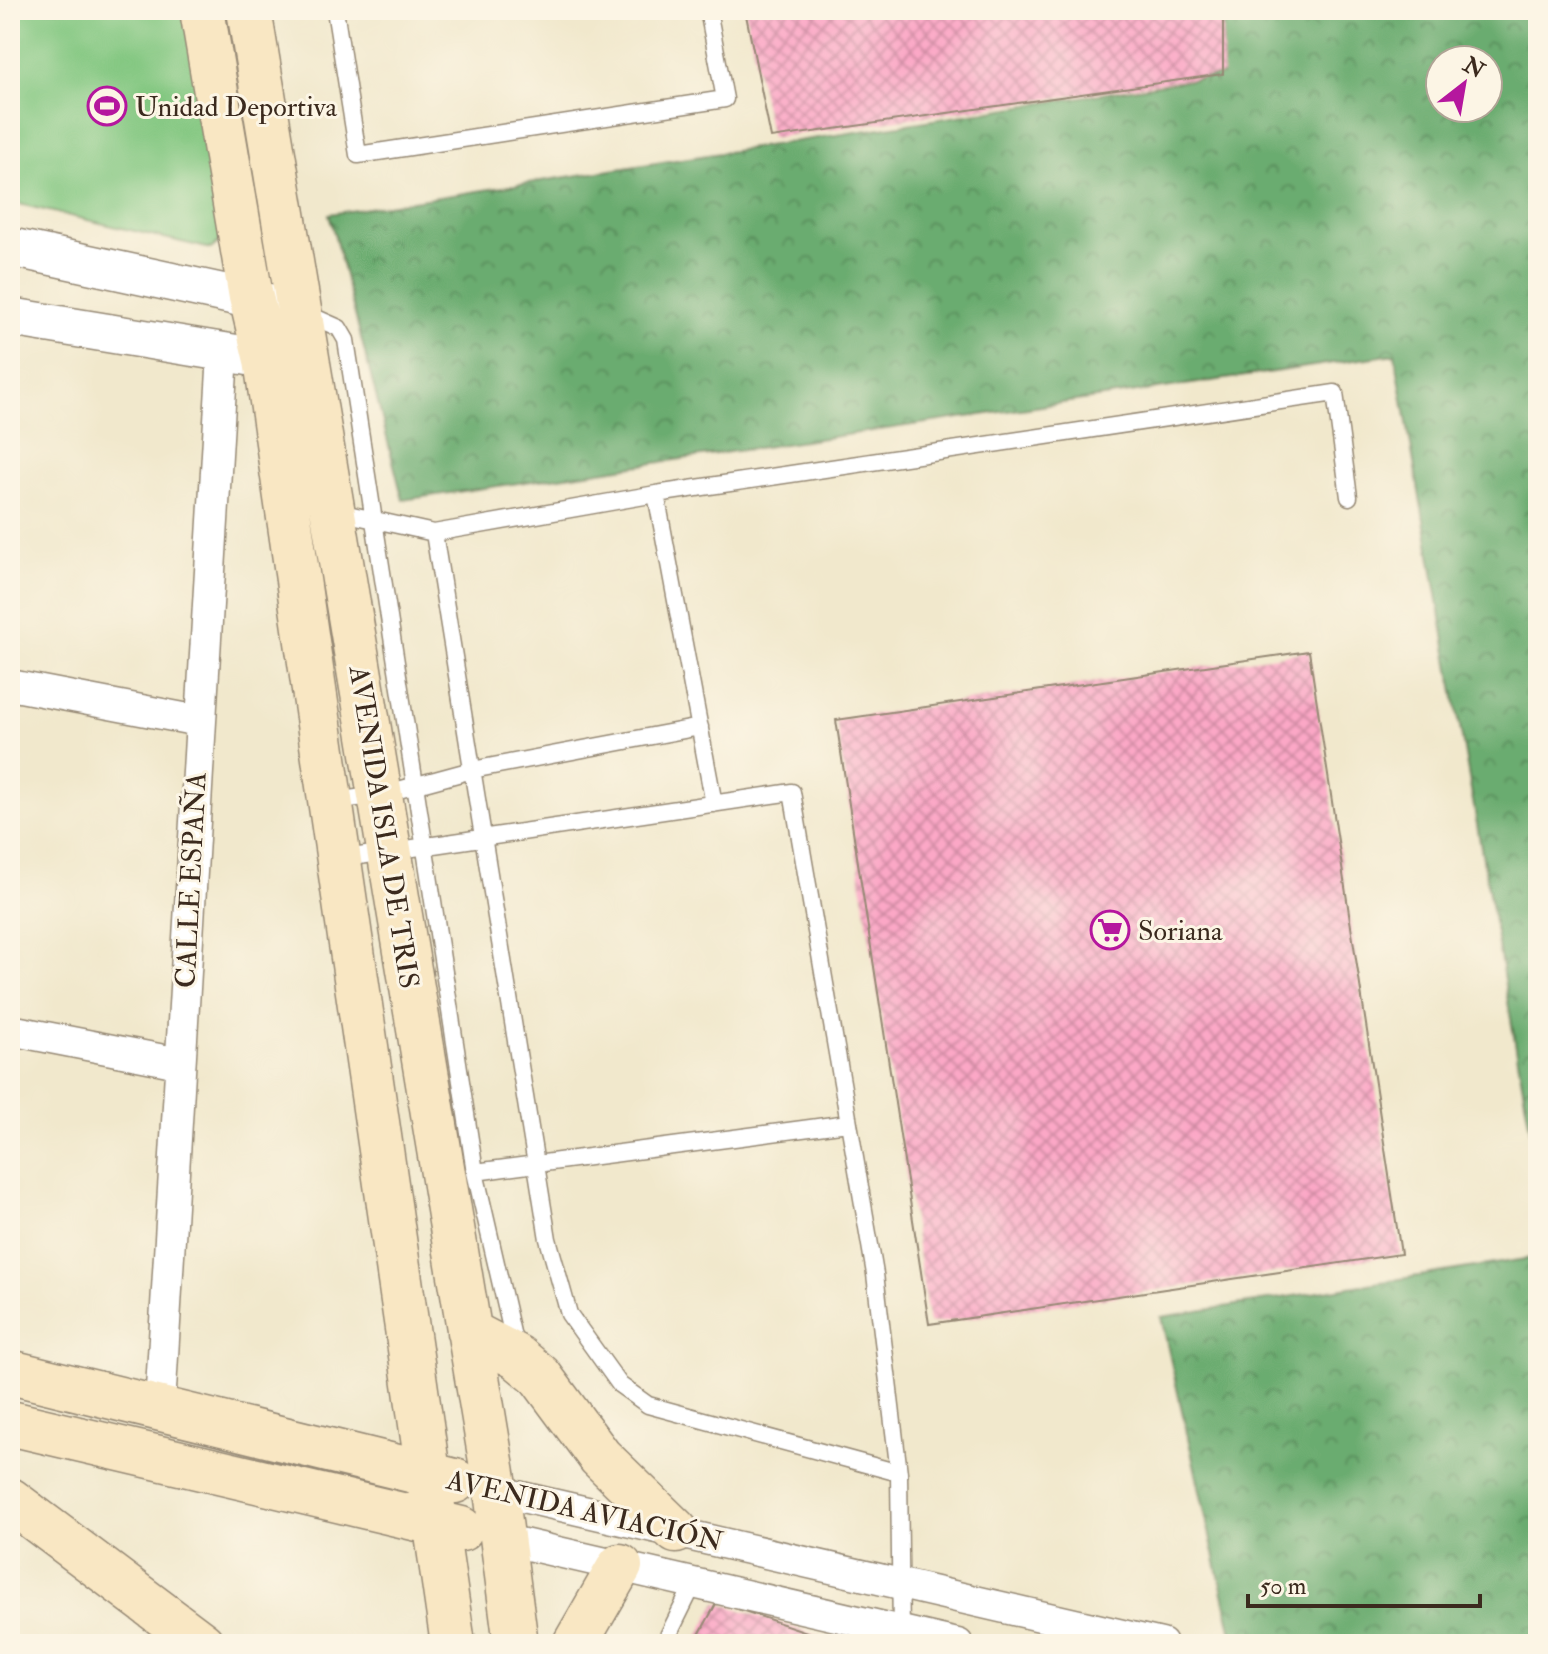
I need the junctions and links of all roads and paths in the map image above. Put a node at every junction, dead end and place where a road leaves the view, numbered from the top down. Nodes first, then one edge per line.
1 (202, 10) edge
2 (249, 10) edge
3 (335, 10) edge
4 (708, 10) edge
5 (10, 247) edge
6 (251, 297) junction
7 (300, 311) junction
8 (10, 317) edge
9 (223, 354) junction
10 (287, 362) junction
11 (656, 494) junction
12 (1349, 497) dead end
13 (332, 510) junction
14 (377, 522) junction
15 (434, 533) junction
16 (10, 685) edge
17 (199, 721) junction
18 (700, 727) junction
19 (472, 770) junction
20 (398, 791) junction
21 (331, 802) junction
22 (714, 804) junction
23 (483, 839) junction
24 (407, 851) junction
25 (339, 859) junction
26 (10, 1030) edge
27 (179, 1063) junction
28 (443, 1076) junction
29 (848, 1123) junction
30 (536, 1166) junction
31 (475, 1172) junction
32 (469, 1332) junction
33 (517, 1357) junction
34 (10, 1372) edge
35 (160, 1406) junction
36 (10, 1423) edge
37 (899, 1473) junction
38 (430, 1474) junction
39 (496, 1491) junction
40 (10, 1500) edge
41 (437, 1523) junction
42 (676, 1531) junction
43 (502, 1539) junction
44 (620, 1566) junction
45 (694, 1583) junction
46 (901, 1583) junction
47 (901, 1638) edge
48 (202, 1644) edge
49 (453, 1644) edge
50 (516, 1644) edge
51 (575, 1644) edge
52 (664, 1644) edge
53 (958, 1644) edge
54 (1162, 1644) edge

1 - 6 main road, AVENIDA ISLA DE TRIS
2 - 7 main road, AVENIDA ISLA DE TRIS
3 - 4 lane
5 - 6 street
6 - 7 street
6 - 10 main road, AVENIDA ISLA DE TRIS
7 - 10 main road, AVENIDA ISLA DE TRIS
7 - 14 lane
8 - 9 street
9 - 10 street
9 - 17 street, CALLE ESPAÑA
10 - 13 main road, AVENIDA ISLA DE TRIS
10 - 21 main road, AVENIDA ISLA DE TRIS
11 - 12 lane
11 - 15 lane
11 - 18 lane
13 - 14 lane
13 - 20 main road, AVENIDA ISLA DE TRIS
14 - 15 lane
14 - 20 lane
15 - 19 lane
16 - 17 street
17 - 27 street, CALLE ESPAÑA
18 - 19 lane
18 - 22 lane
19 - 20 lane
19 - 23 lane
20 - 21 lane
20 - 24 main road, AVENIDA ISLA DE TRIS
21 - 25 main road, AVENIDA ISLA DE TRIS
22 - 23 lane
22 - 29 lane
23 - 24 lane
23 - 30 lane
24 - 25 lane
24 - 28 main road, AVENIDA ISLA DE TRIS
25 - 38 main road, AVENIDA ISLA DE TRIS
26 - 27 street
27 - 35 street, CALLE ESPAÑA
28 - 31 lane
28 - 32 main road, AVENIDA ISLA DE TRIS
29 - 30 lane
29 - 37 lane
30 - 31 lane
30 - 37 lane
31 - 33 lane
32 - 33 main road
32 - 39 main road, AVENIDA ISLA DE TRIS
33 - 42 main road
34 - 35 main road, AVENIDA AVIACIÓN
35 - 38 main road, AVENIDA AVIACIÓN
36 - 41 main road, AVENIDA AVIACIÓN
37 - 46 lane
38 - 39 main road, AVENIDA AVIACIÓN
38 - 41 main road, AVENIDA ISLA DE TRIS
39 - 42 street, AVENIDA AVIACIÓN
39 - 43 main road, AVENIDA ISLA DE TRIS
40 - 48 main road
41 - 43 main road, AVENIDA AVIACIÓN
41 - 49 main road, AVENIDA ISLA DE TRIS
42 - 46 street, AVENIDA AVIACIÓN
43 - 44 street, AVENIDA AVIACIÓN
43 - 50 main road, AVENIDA ISLA DE TRIS
44 - 45 street, AVENIDA AVIACIÓN
44 - 51 main road
45 - 47 street, AVENIDA AVIACIÓN
45 - 52 lane
46 - 47 lane
46 - 54 street, AVENIDA AVIACIÓN
47 - 53 street, AVENIDA AVIACIÓN

